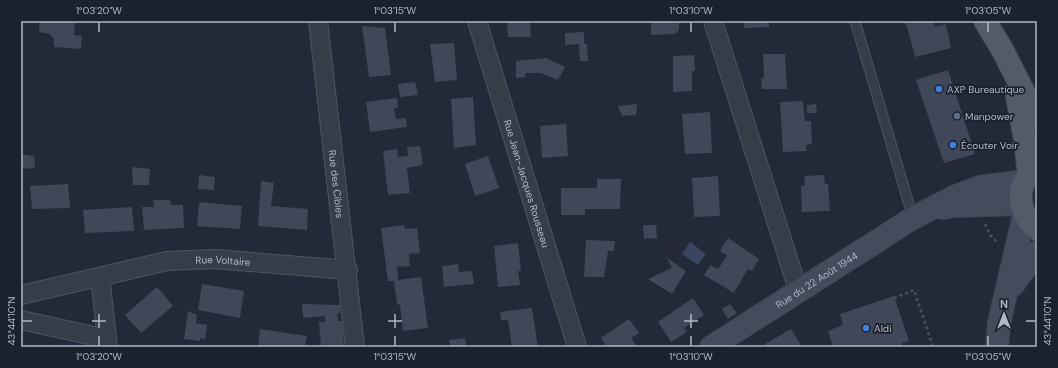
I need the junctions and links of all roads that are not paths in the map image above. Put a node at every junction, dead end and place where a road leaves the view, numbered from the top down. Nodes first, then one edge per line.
1 (318, 21) edge
2 (477, 21) edge
3 (713, 21) edge
4 (855, 21) edge
5 (985, 21) edge
6 (1012, 70) junction
7 (1037, 118) edge
8 (1030, 176) edge
9 (918, 215) junction
10 (1027, 216) edge
11 (1037, 252) edge
12 (348, 270) junction
13 (100, 277) junction
14 (798, 290) junction
15 (21, 295) edge
16 (1005, 296) junction
17 (21, 320) edge
18 (108, 343) edge
19 (355, 347) edge
20 (577, 347) edge
21 (711, 347) edge
22 (997, 347) edge

1 - 12 street, Rue des Cibles
2 - 20 street, Rue Jean-Jacques Rousseau
3 - 14 street
4 - 9 lane
5 - 6 main road
6 - 7 main road
6 - 8 main road
8 - 9 street, Rue du 22 Août 1944
8 - 10 main road
9 - 10 street, Rue du 22 Août 1944
9 - 14 street, Rue du 22 Août 1944
10 - 16 street
11 - 16 street
12 - 13 street, Rue Voltaire
12 - 19 street, Rue des Cibles
13 - 15 street, Rue Voltaire
13 - 18 street
14 - 21 street, Rue du 22 Août 1944
16 - 22 street
17 - 18 street

